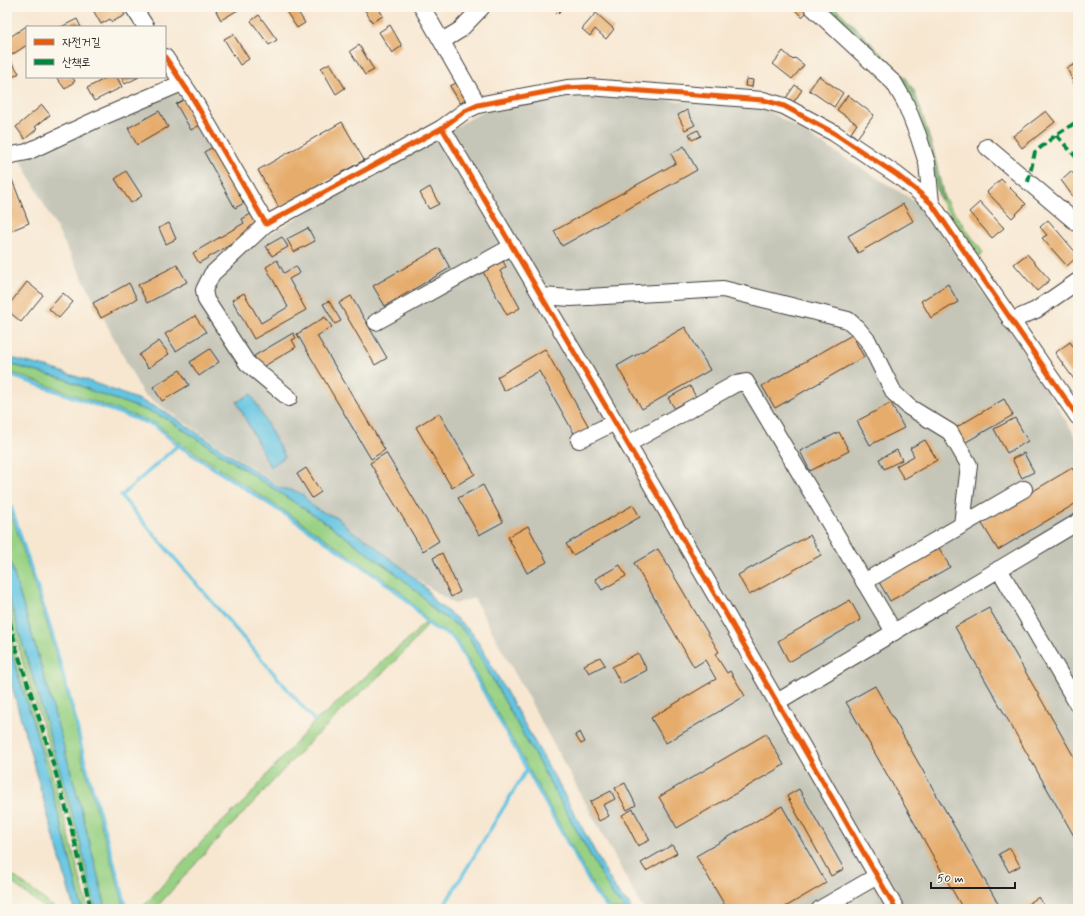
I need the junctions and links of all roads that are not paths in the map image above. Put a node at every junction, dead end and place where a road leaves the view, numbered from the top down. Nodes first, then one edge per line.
1 (133, 7) edge
2 (422, 7) edge
3 (482, 7) edge
4 (812, 7) edge
5 (145, 26) edge
6 (442, 41) junction
7 (166, 59) edge
8 (182, 83) junction
9 (478, 105) junction
10 (442, 128) junction
11 (987, 147) dead end
12 (7, 156) edge
13 (931, 203) junction
14 (266, 224) junction
15 (1078, 224) edge
16 (513, 246) junction
17 (1078, 281) edge
18 (542, 296) junction
19 (1011, 321) junction
20 (376, 322) dead end
21 (289, 398) dead end
22 (1078, 416) edge
23 (615, 422) junction
24 (579, 440) dead end
25 (628, 444) junction
26 (1024, 489) dead end
27 (1078, 522) edge
28 (962, 525) junction
29 (999, 569) junction
30 (864, 582) junction
31 (894, 632) junction
32 (778, 702) junction
33 (1078, 705) edge
34 (877, 876) junction
35 (820, 909) edge
36 (896, 909) edge

1 - 5 street
2 - 6 street
3 - 6 street
4 - 13 street
6 - 9 street
7 - 8 street
8 - 12 street
8 - 14 street
9 - 10 street
9 - 13 street
10 - 14 street
10 - 16 street
11 - 15 street
13 - 19 street
14 - 21 street
16 - 18 street
16 - 20 street
17 - 19 street
18 - 23 street
18 - 28 street
19 - 22 street
23 - 24 street
23 - 25 street
25 - 30 street
25 - 32 street
26 - 28 street
27 - 29 street
28 - 30 street
29 - 31 street
29 - 33 street
30 - 31 street
31 - 32 street
32 - 34 street
34 - 35 street
34 - 36 street

